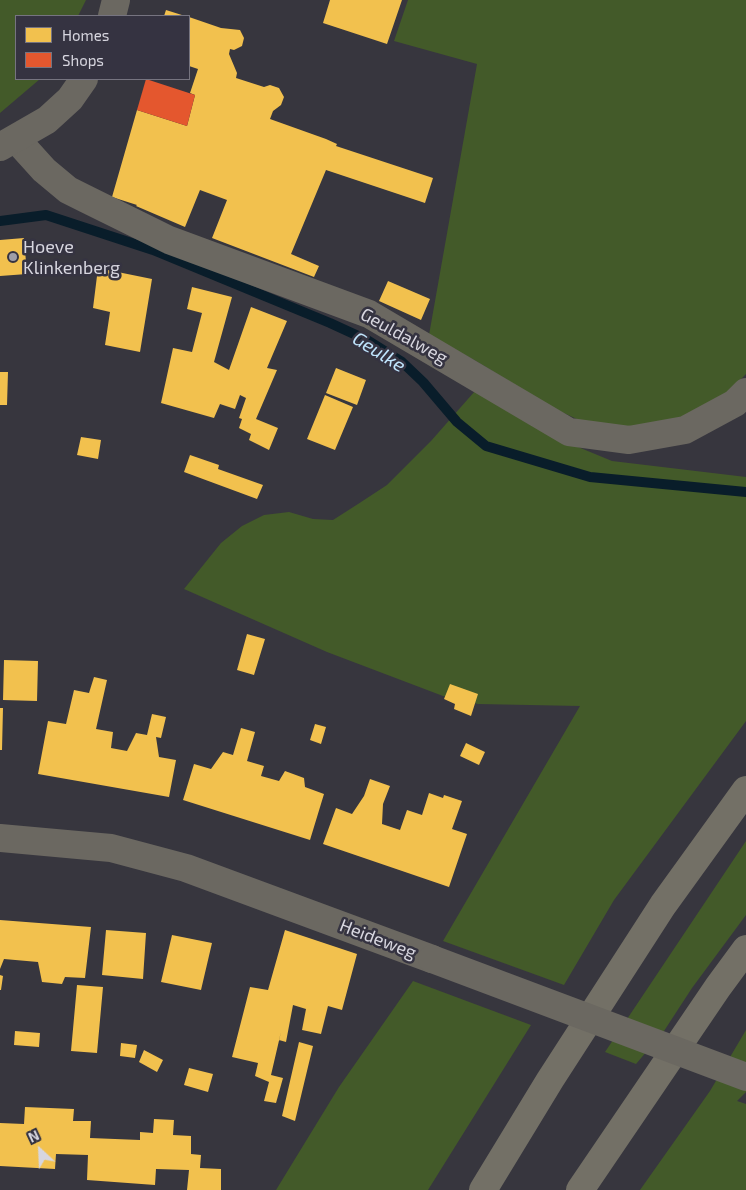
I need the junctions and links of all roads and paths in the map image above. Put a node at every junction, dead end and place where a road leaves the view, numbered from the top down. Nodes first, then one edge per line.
1 (116, 0) edge
2 (112, 15) edge
3 (83, 80) edge
4 (8, 143) edge
5 (746, 392) edge
6 (746, 790) edge
7 (0, 838) edge
8 (746, 949) edge
9 (746, 1077) edge
10 (483, 1190) edge
11 (580, 1190) edge

1 - 2 street
3 - 4 street
4 - 5 street, Geuldalweg
6 - 10 highway
7 - 9 street, Heideweg, bridge
8 - 11 highway

